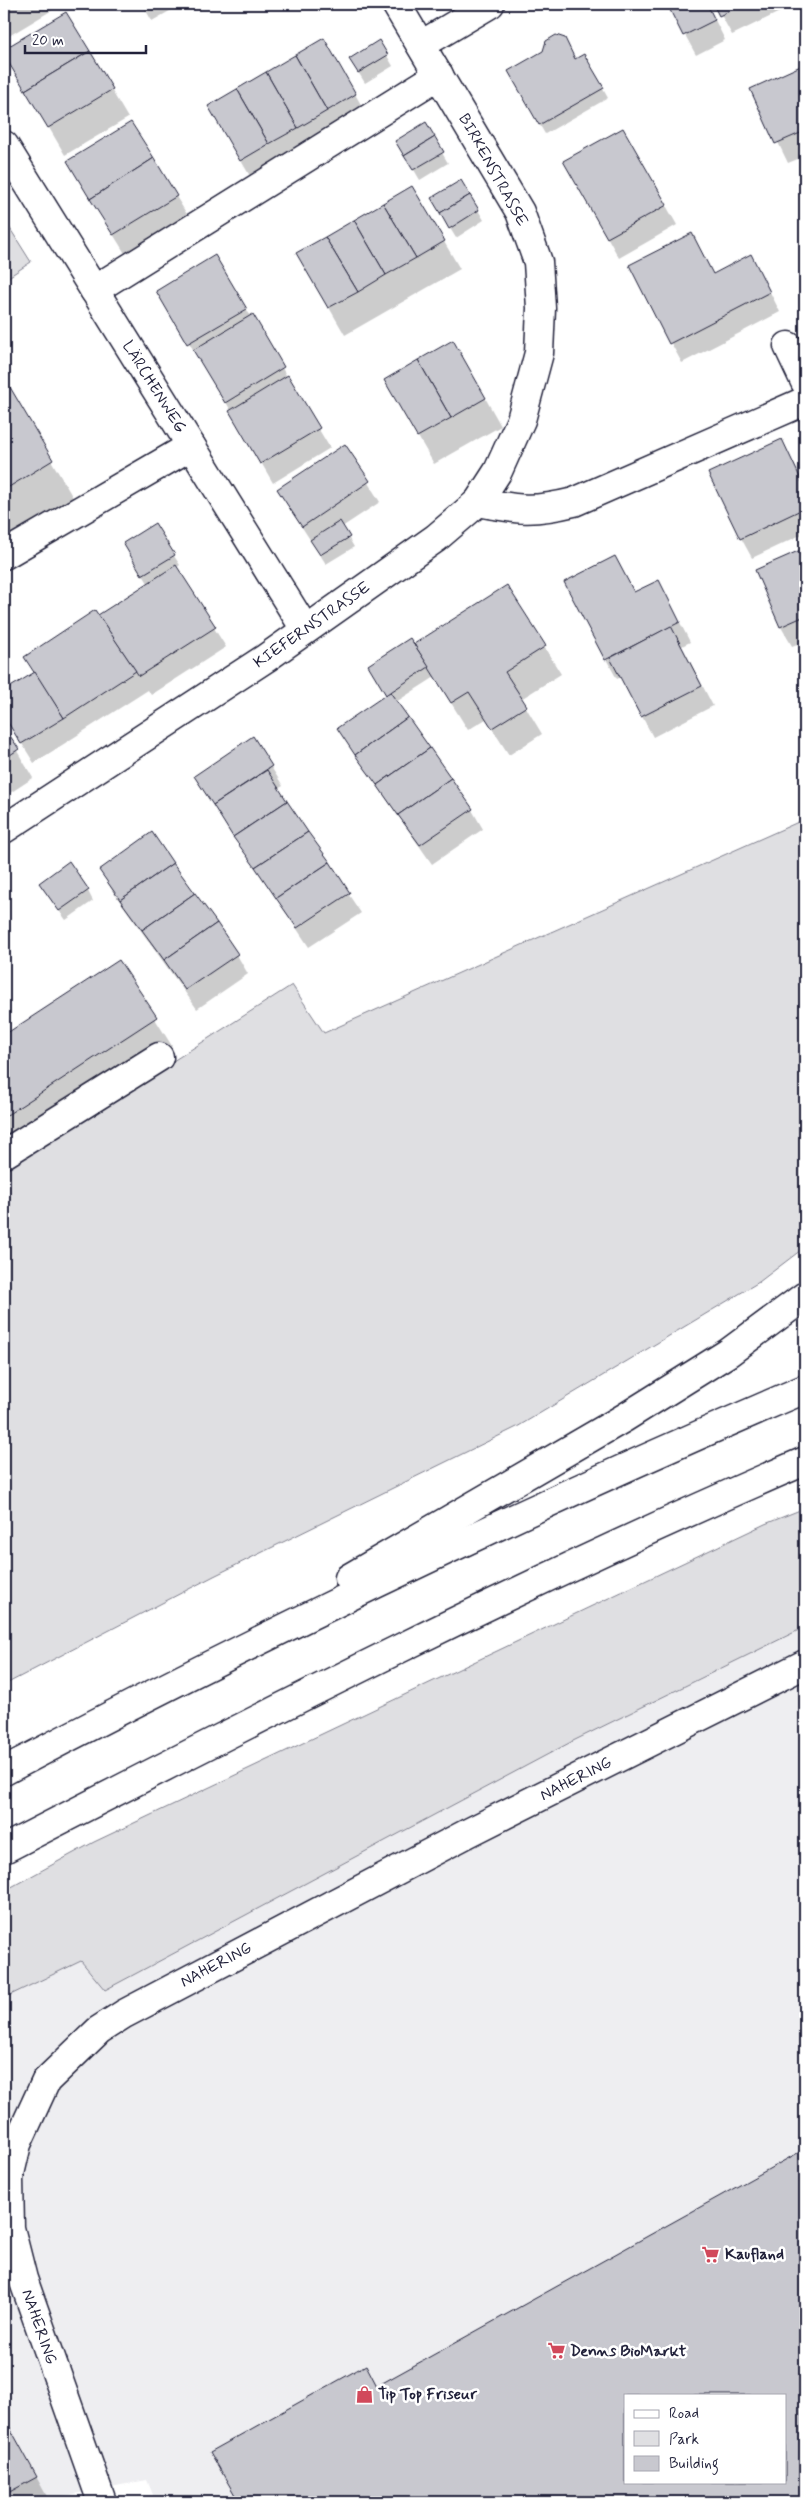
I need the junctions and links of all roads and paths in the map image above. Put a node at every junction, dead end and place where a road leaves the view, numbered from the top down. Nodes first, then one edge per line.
1 (396, 4) edge
2 (490, 4) edge
3 (422, 45) junction
4 (440, 75) junction
5 (4, 145) edge
6 (94, 290) junction
7 (788, 346) dead end
8 (539, 352) joint
9 (805, 382) edge
10 (805, 401) edge
11 (190, 446) junction
12 (478, 502) junction
13 (4, 555) edge
14 (305, 629) junction
15 (4, 829) edge
16 (159, 1056) dead end
17 (4, 1154) edge
18 (805, 1296) edge
19 (805, 1388) edge
20 (805, 1461) edge
21 (802, 1673) edge
22 (138, 1701) junction
23 (4, 1771) edge
24 (4, 1849) edge
25 (13, 2125) edge
26 (102, 2502) edge

1 - 3 main road, BIRKENSTRASSE
2 - 3 main road
3 - 4 main road, BIRKENSTRASSE
4 - 6 main road
4 - 8 main road, BIRKENSTRASSE
5 - 6 main road, LÄRCHENWEG
6 - 11 main road, LÄRCHENWEG
7 - 9 main road
8 - 12 main road, KIEFERNSTRASSE
10 - 12 main road
11 - 13 main road
11 - 14 main road, LÄRCHENWEG
12 - 14 main road, KIEFERNSTRASSE
14 - 15 main road, KIEFERNSTRASSE
16 - 17 main road
18 - 22 main road
19 - 22 main road
20 - 24 main road
21 - 25 main road, NAHERING
22 - 23 main road
25 - 26 main road, NAHERING

